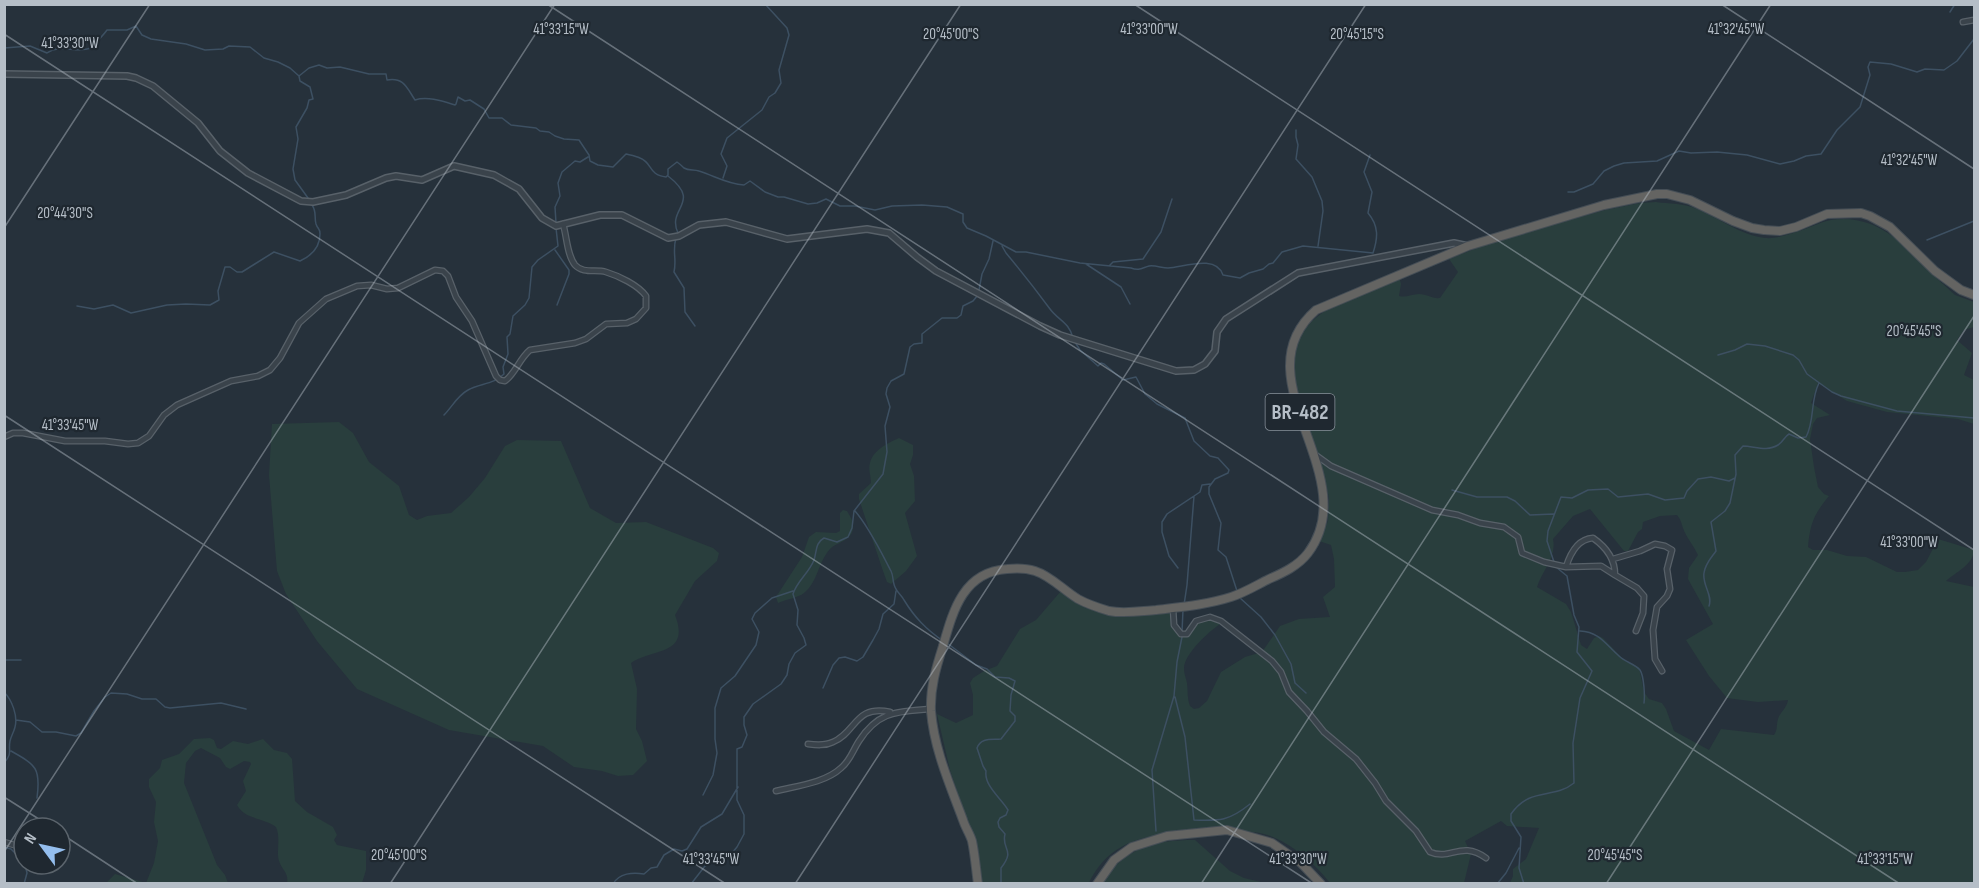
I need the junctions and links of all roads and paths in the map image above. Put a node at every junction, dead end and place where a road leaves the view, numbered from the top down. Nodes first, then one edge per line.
1 (1974, 20) edge
2 (1963, 22) dead end
3 (4, 74) edge
4 (563, 224) junction
5 (1468, 246) junction
6 (1974, 295) edge
7 (4, 437) edge
8 (1313, 453) junction
9 (1613, 559) junction
10 (1566, 567) junction
11 (1615, 575) junction
12 (1173, 608) junction
13 (1636, 631) dead end
14 (1662, 672) dead end
15 (931, 709) junction
16 (890, 712) junction
17 (808, 744) dead end
18 (776, 791) dead end
19 (1486, 858) dead end
20 (978, 884) edge
21 (1097, 884) edge
22 (1320, 884) edge

1 - 2 street
3 - 4 street
4 - 5 street
4 - 7 street
5 - 6 highway, BR-482
5 - 8 highway, BR-482
8 - 10 street
8 - 12 highway, BR-482
9 - 10 street
9 - 11 street
9 - 14 street
10 - 11 street
11 - 13 street
12 - 15 highway, BR-482
12 - 19 street
15 - 16 street
15 - 20 highway, BR-482
16 - 17 street
16 - 18 street
21 - 22 highway

